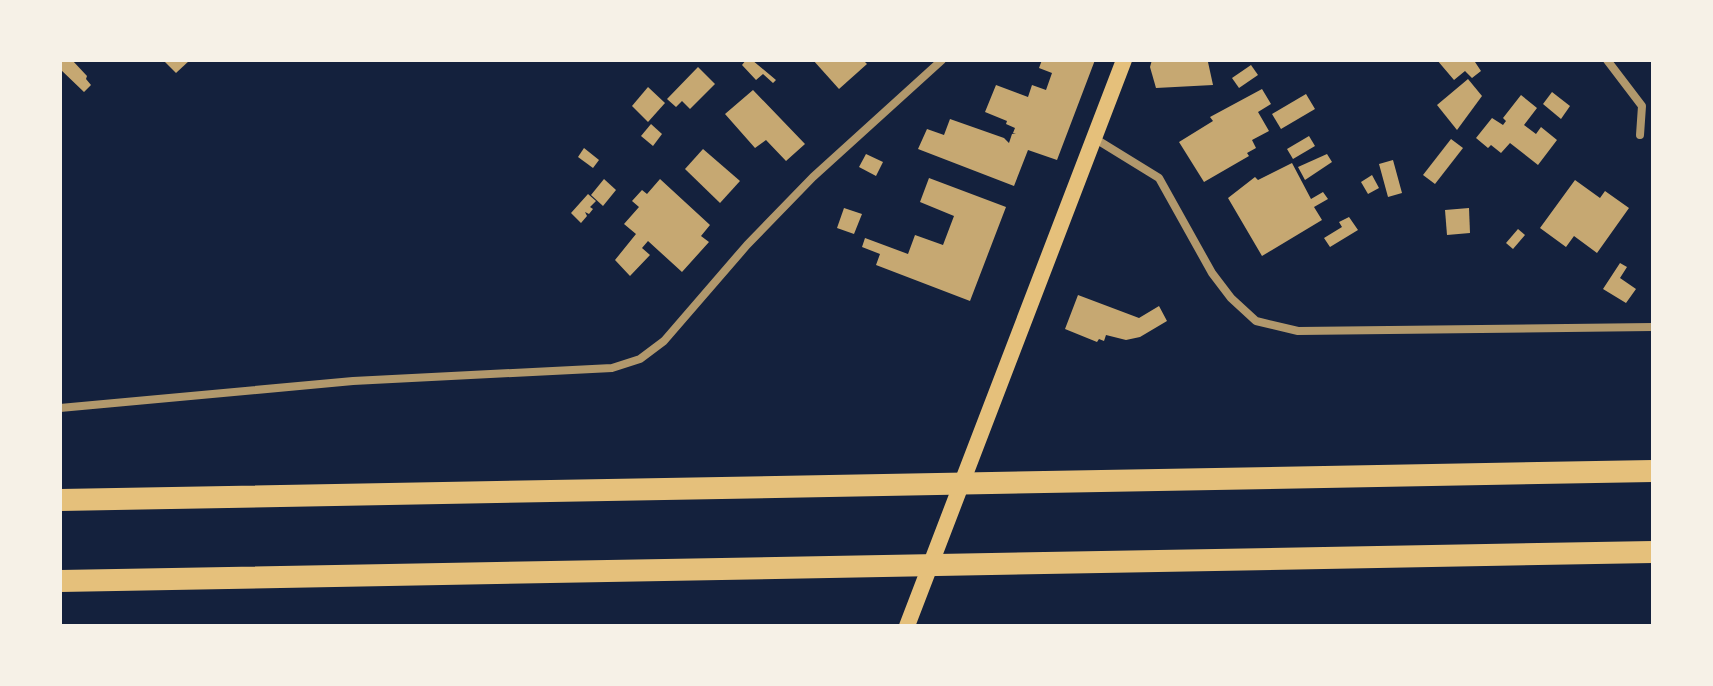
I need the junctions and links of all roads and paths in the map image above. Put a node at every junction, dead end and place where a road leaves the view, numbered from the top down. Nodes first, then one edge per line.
1 (942, 60) edge
2 (1124, 60) edge
3 (1607, 60) edge
4 (1640, 135) dead end
5 (1094, 138) junction
6 (1653, 327) edge
7 (60, 408) edge
8 (1653, 471) edge
9 (60, 500) edge
10 (1653, 552) edge
11 (60, 581) edge
12 (907, 626) edge

1 - 7 street
2 - 5 main road
3 - 4 street
5 - 6 street
5 - 12 main road
8 - 9 highway
10 - 11 highway

